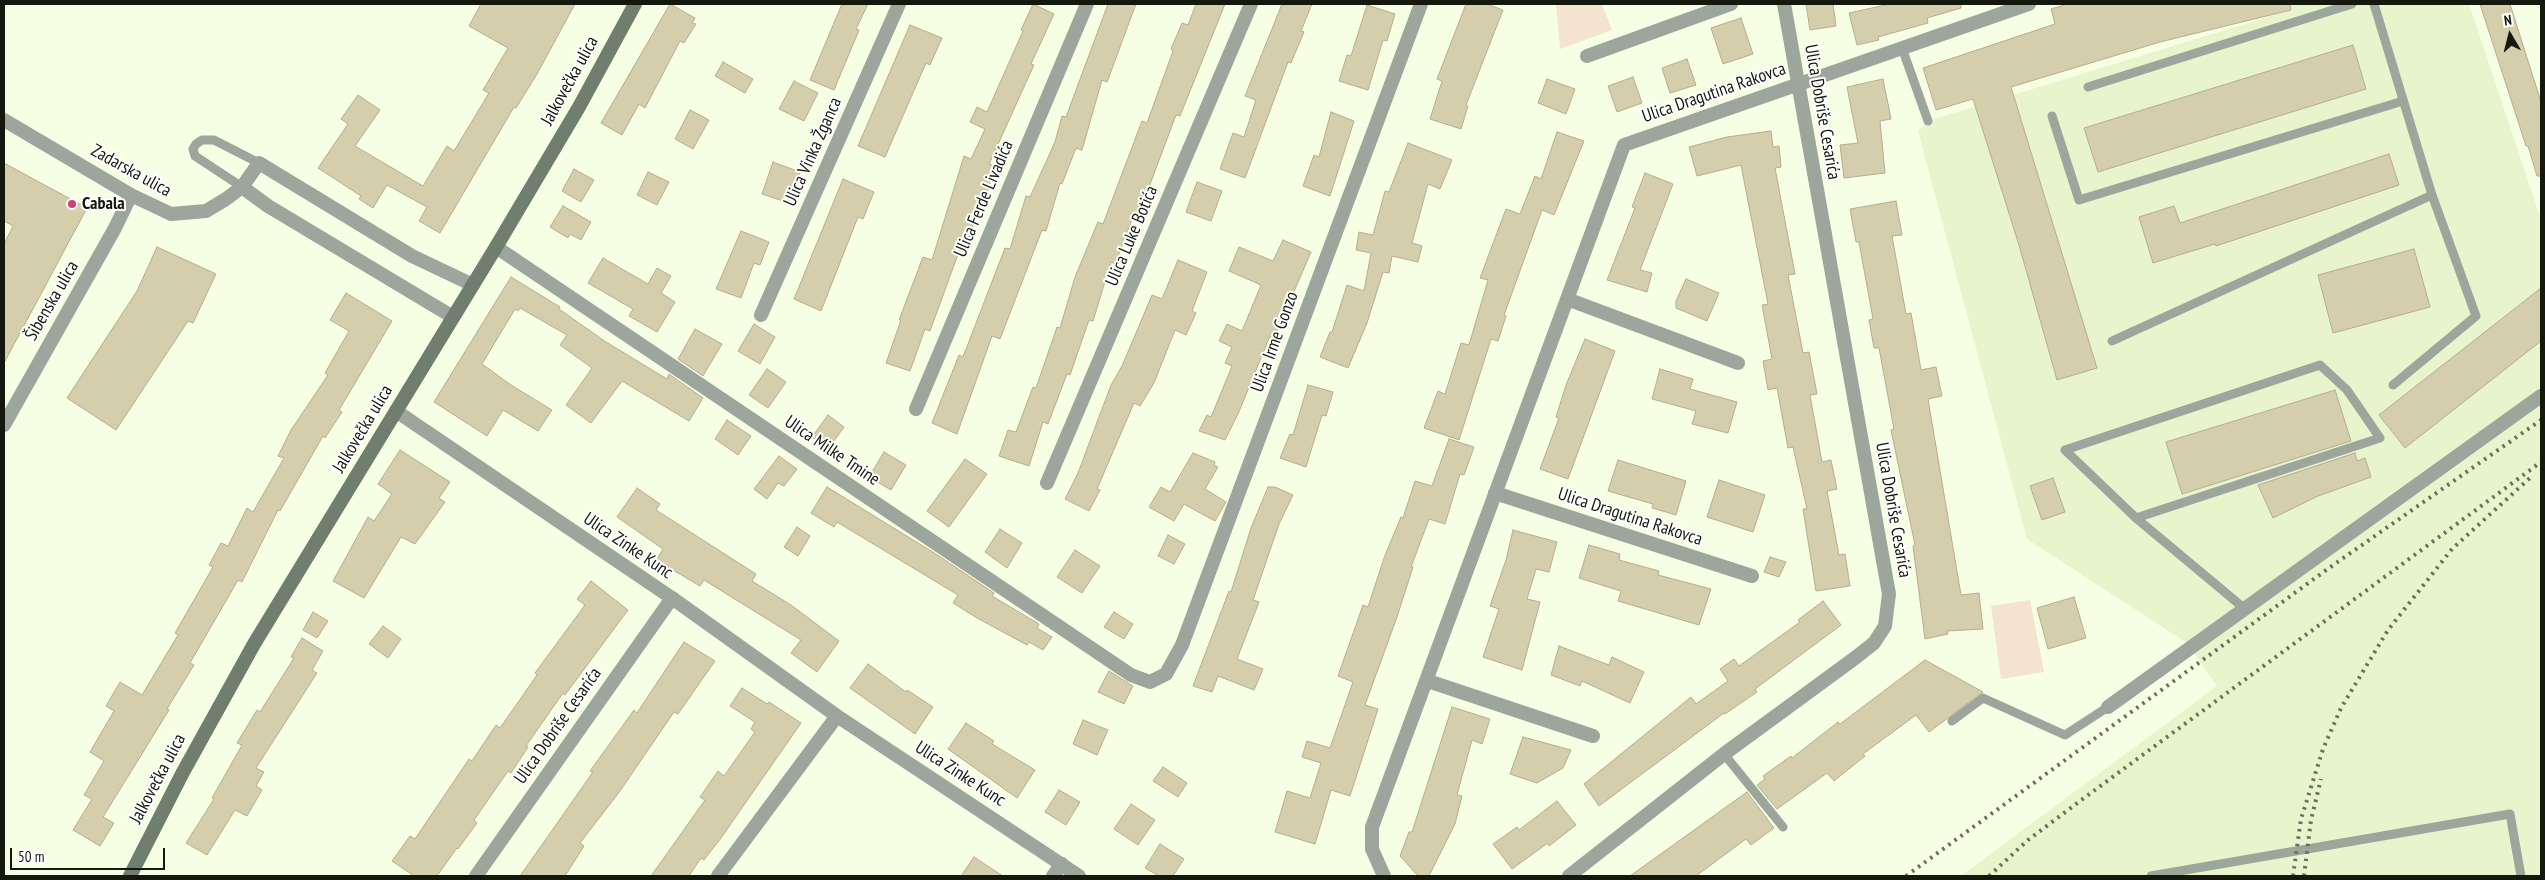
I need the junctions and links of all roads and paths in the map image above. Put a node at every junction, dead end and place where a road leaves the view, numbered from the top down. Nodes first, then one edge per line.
1 (635, 4) edge
2 (898, 4) edge
3 (1086, 4) edge
4 (1251, 4) edge
5 (1421, 4) edge
6 (1731, 4) edge
7 (1784, 4) edge
8 (2028, 4) edge
9 (2352, 4) edge
10 (2374, 4) edge
11 (1902, 48) junction
12 (1587, 56) dead end
13 (1797, 84) junction
14 (2088, 87) dead end
15 (2403, 101) junction
16 (2052, 116) dead end
17 (4, 120) edge
18 (1928, 121) dead end
19 (259, 163) junction
20 (242, 187) junction
21 (131, 195) junction
22 (2432, 196) junction
23 (496, 247) junction
24 (473, 284) junction
25 (1567, 299) junction
26 (761, 315) dead end
27 (453, 317) junction
28 (2112, 341) dead end
29 (1738, 363) dead end
30 (2393, 385) dead end
31 (2541, 396) edge
32 (916, 409) dead end
33 (396, 411) junction
34 (4, 425) edge
35 (1047, 483) dead end
36 (1496, 493) junction
37 (2136, 518) junction
38 (1752, 576) dead end
39 (672, 598) junction
40 (2245, 609) junction
41 (1428, 681) junction
42 (1150, 682) joint
43 (2108, 708) joint
44 (837, 716) junction
45 (1952, 721) dead end
46 (1593, 736) dead end
47 (1724, 754) junction
48 (1783, 827) dead end
49 (1062, 864) junction
50 (130, 876) edge
51 (476, 876) edge
52 (718, 876) edge
53 (1053, 876) edge
54 (1079, 876) edge
55 (1384, 876) edge
56 (1570, 876) edge
57 (2151, 876) edge
58 (2521, 876) edge

1 - 23 main road, Jalkovečka ulica
2 - 26 street, Ulica Vinka Žganca
3 - 32 street, Ulica Ferde Livadića
4 - 35 street, Ulica Luke Botića
5 - 42 street, Ulica Irme Gonzo
6 - 12 street
7 - 13 street, Ulica Dobriše Cesarića
8 - 11 street, Ulica Dragutina Rakovca
9 - 14 lane
10 - 15 lane
11 - 13 street, Ulica Dragutina Rakovca
11 - 18 lane
13 - 25 street, Ulica Dragutina Rakovca
13 - 47 street, Ulica Dobriše Cesarića
15 - 16 lane
15 - 22 lane
17 - 21 street, Zadarska ulica
19 - 20 street, Zadarska ulica
19 - 20 lane
19 - 24 street
20 - 21 street, Zadarska ulica
20 - 27 street
21 - 34 street, Šibenska ulica
22 - 28 lane
22 - 30 lane
23 - 24 main road, Jalkovečka ulica
23 - 42 street, Ulica Milke Tmine
24 - 27 main road, Jalkovečka ulica
25 - 29 street
25 - 36 street, Ulica Dragutina Rakovca
27 - 33 main road, Jalkovečka ulica
31 - 40 street
33 - 39 street, Ulica Zinke Kunc
33 - 50 main road, Jalkovečka ulica
36 - 38 street, Ulica Dragutina Rakovca
36 - 41 street, Ulica Dragutina Rakovca
37 - 37 lane
37 - 40 lane
39 - 44 street, Ulica Zinke Kunc
39 - 51 street, Ulica Dobriše Cesarića
40 - 43 street
41 - 46 street
41 - 55 street, Ulica Dragutina Rakovca
43 - 45 lane
44 - 49 street, Ulica Zinke Kunc
44 - 52 street
47 - 48 lane
47 - 56 street, Ulica Dobriše Cesarića
49 - 53 street
49 - 54 street, Ulica Zinke Kunc
57 - 58 lane

